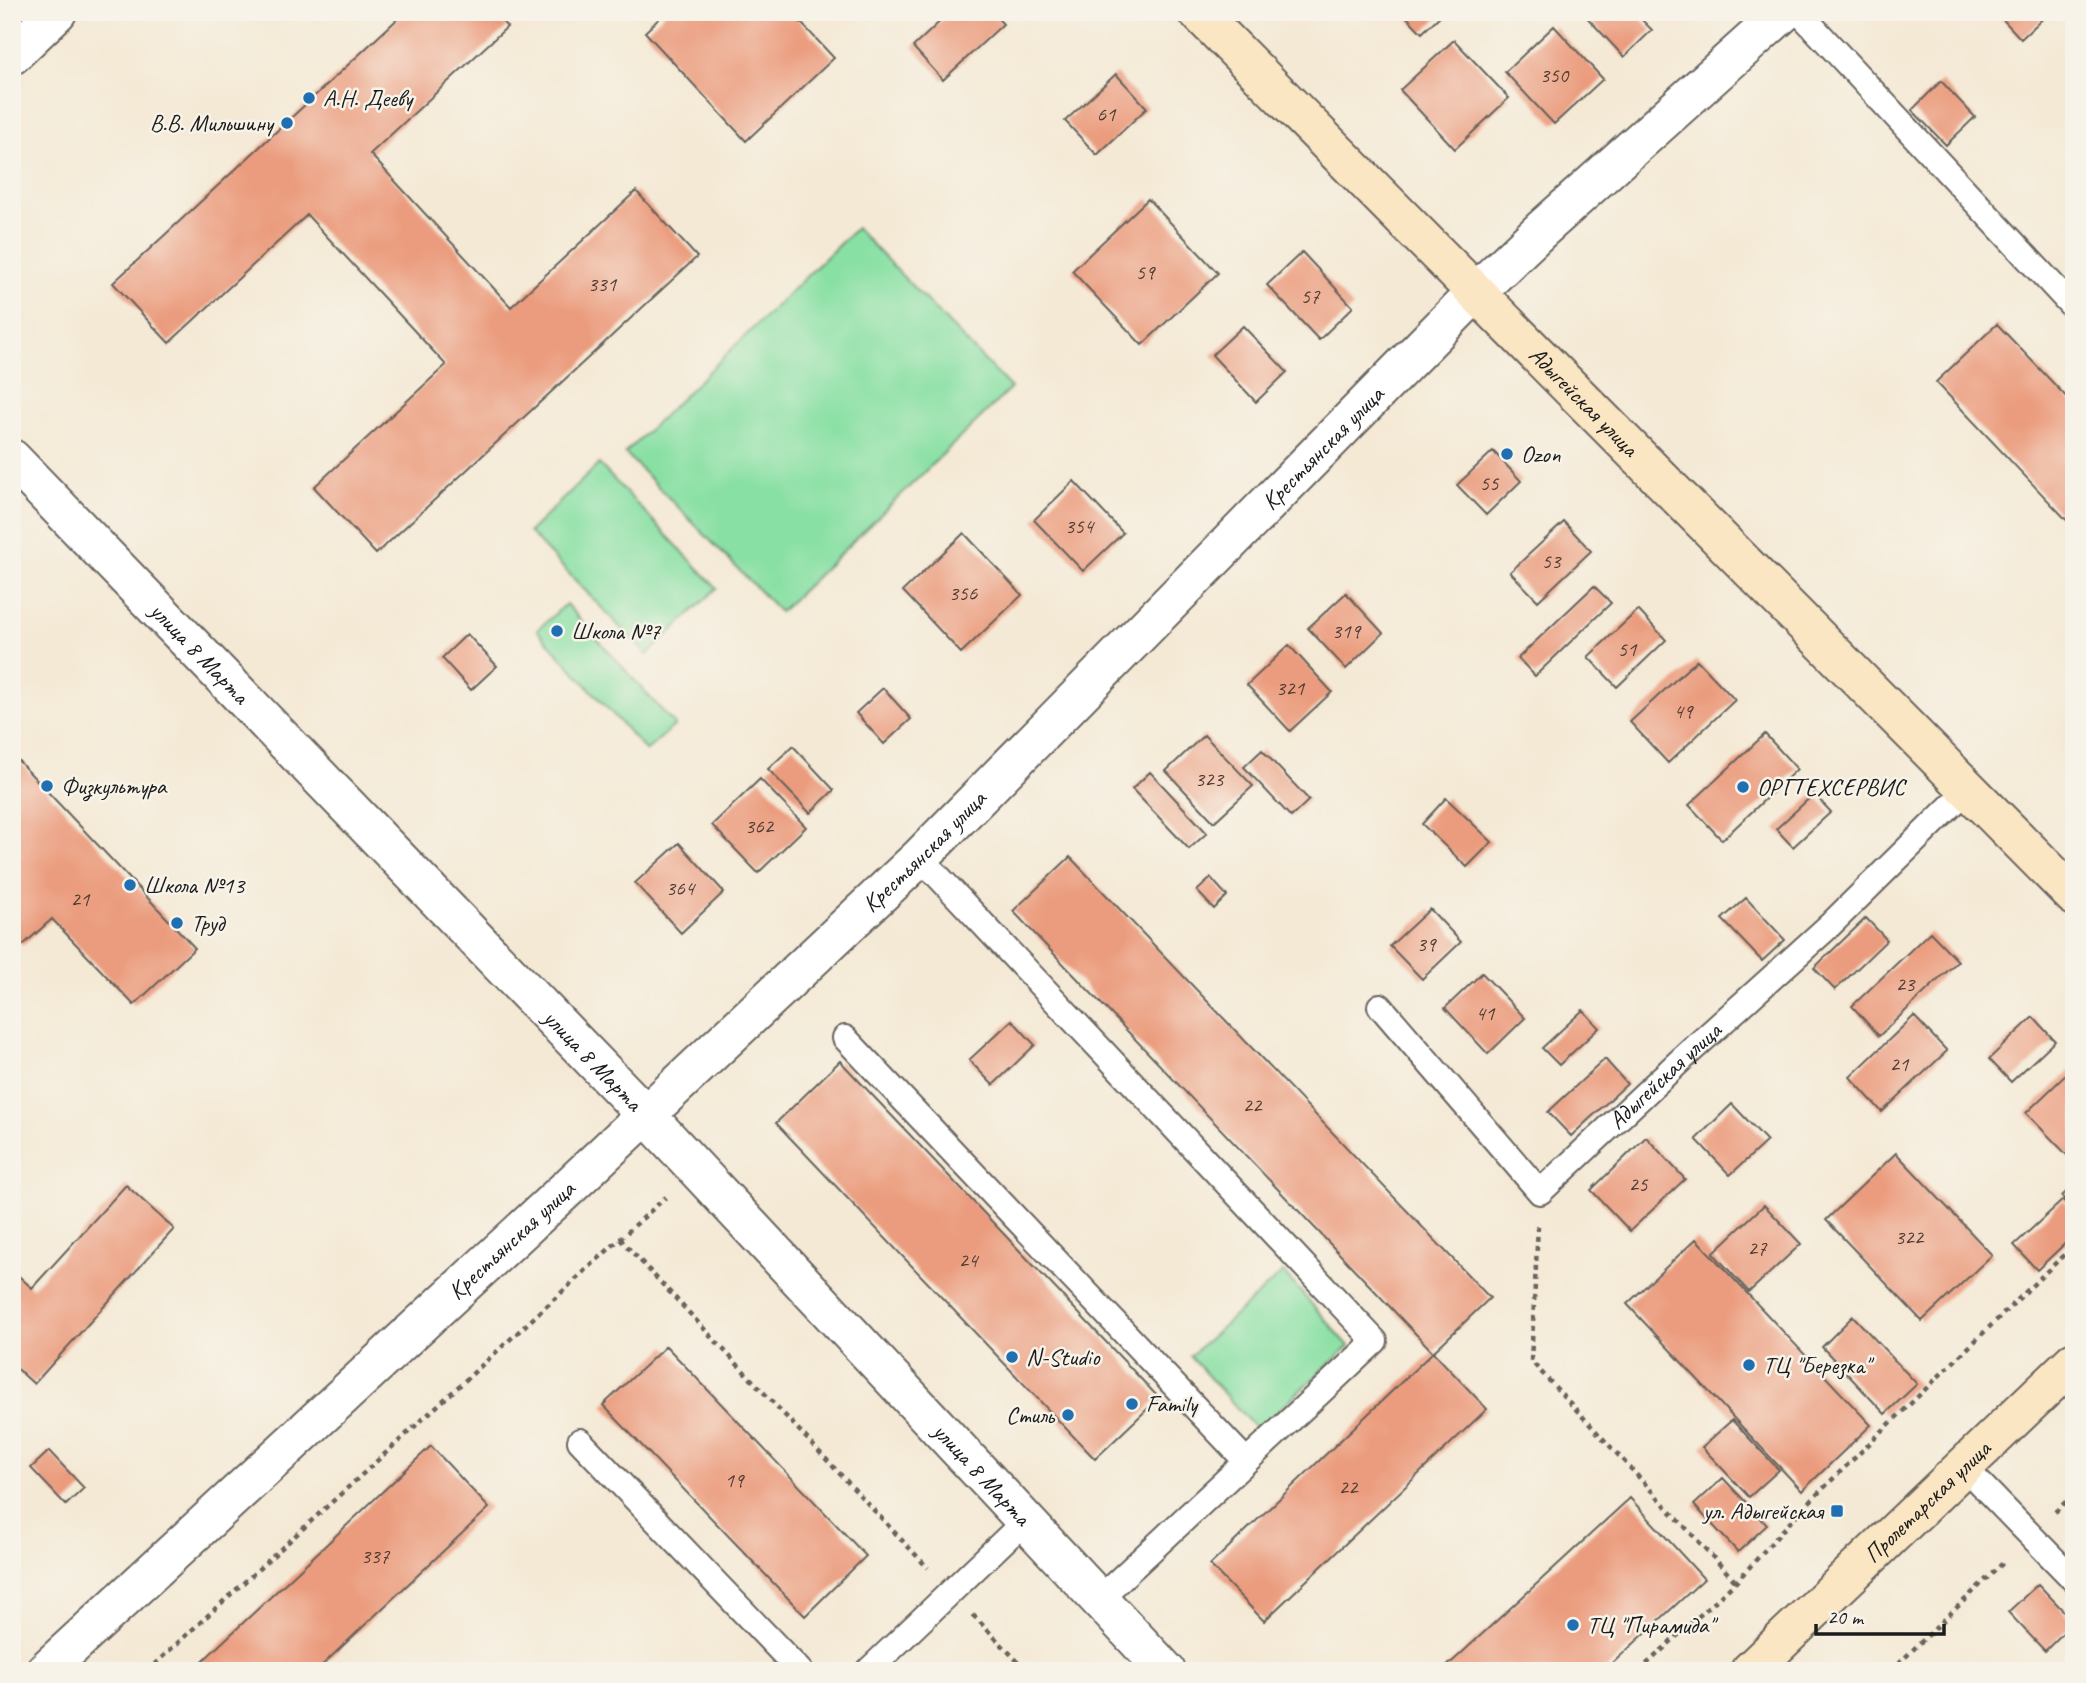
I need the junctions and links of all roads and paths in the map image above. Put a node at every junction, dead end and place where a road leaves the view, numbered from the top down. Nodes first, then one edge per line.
1 (57, 12) edge
2 (1198, 12) edge
3 (1784, 12) edge
4 (1799, 12) edge
5 (12, 55) edge
6 (1477, 292) junction
7 (2074, 308) edge
8 (12, 458) edge
9 (1969, 789) junction
10 (920, 857) junction
11 (2074, 896) edge
12 (1380, 1006) dead end
13 (845, 1038) dead end
14 (645, 1114) junction
15 (696, 1168) junction
16 (1540, 1192) junction
17 (620, 1239) junction
18 (2074, 1245) edge
19 (2074, 1361) edge
20 (580, 1441) dead end
21 (1246, 1461) junction
22 (1964, 1467) junction
23 (2074, 1494) edge
24 (1026, 1520) junction
25 (2031, 1536) junction
26 (2074, 1580) edge
27 (1736, 1582) junction
28 (950, 1592) junction
29 (1099, 1599) junction
30 (45, 1671) edge
31 (147, 1671) edge
32 (800, 1671) edge
33 (869, 1671) edge
34 (1027, 1671) edge
35 (1166, 1671) edge
36 (1639, 1671) edge
37 (1751, 1671) edge
38 (1891, 1671) edge

1 - 5 street
2 - 6 main road, Адыгейская улица
3 - 6 street, Крестьянская улица
4 - 7 lane
6 - 9 main road, Адыгейская улица
6 - 10 street, Крестьянская улица
8 - 14 street, улица 8 Марта
9 - 11 main road, Адыгейская улица
9 - 16 lane, Адыгейская улица
10 - 14 street, Крестьянская улица
10 - 21 lane
12 - 16 lane
13 - 21 lane
14 - 15 street, улица 8 Марта
14 - 30 street, Крестьянская улица
15 - 17 path
15 - 24 street, улица 8 Марта
16 - 27 path
17 - 28 path
17 - 31 path
18 - 27 path
19 - 22 main road, Пролетарская улица
20 - 32 lane
21 - 29 lane
22 - 25 lane
22 - 37 main road, Пролетарская улица
23 - 25 path
24 - 28 lane
24 - 29 street, улица 8 Марта
25 - 26 lane
25 - 38 path
27 - 36 path
28 - 33 lane
28 - 34 path
29 - 35 street, улица 8 Марта

